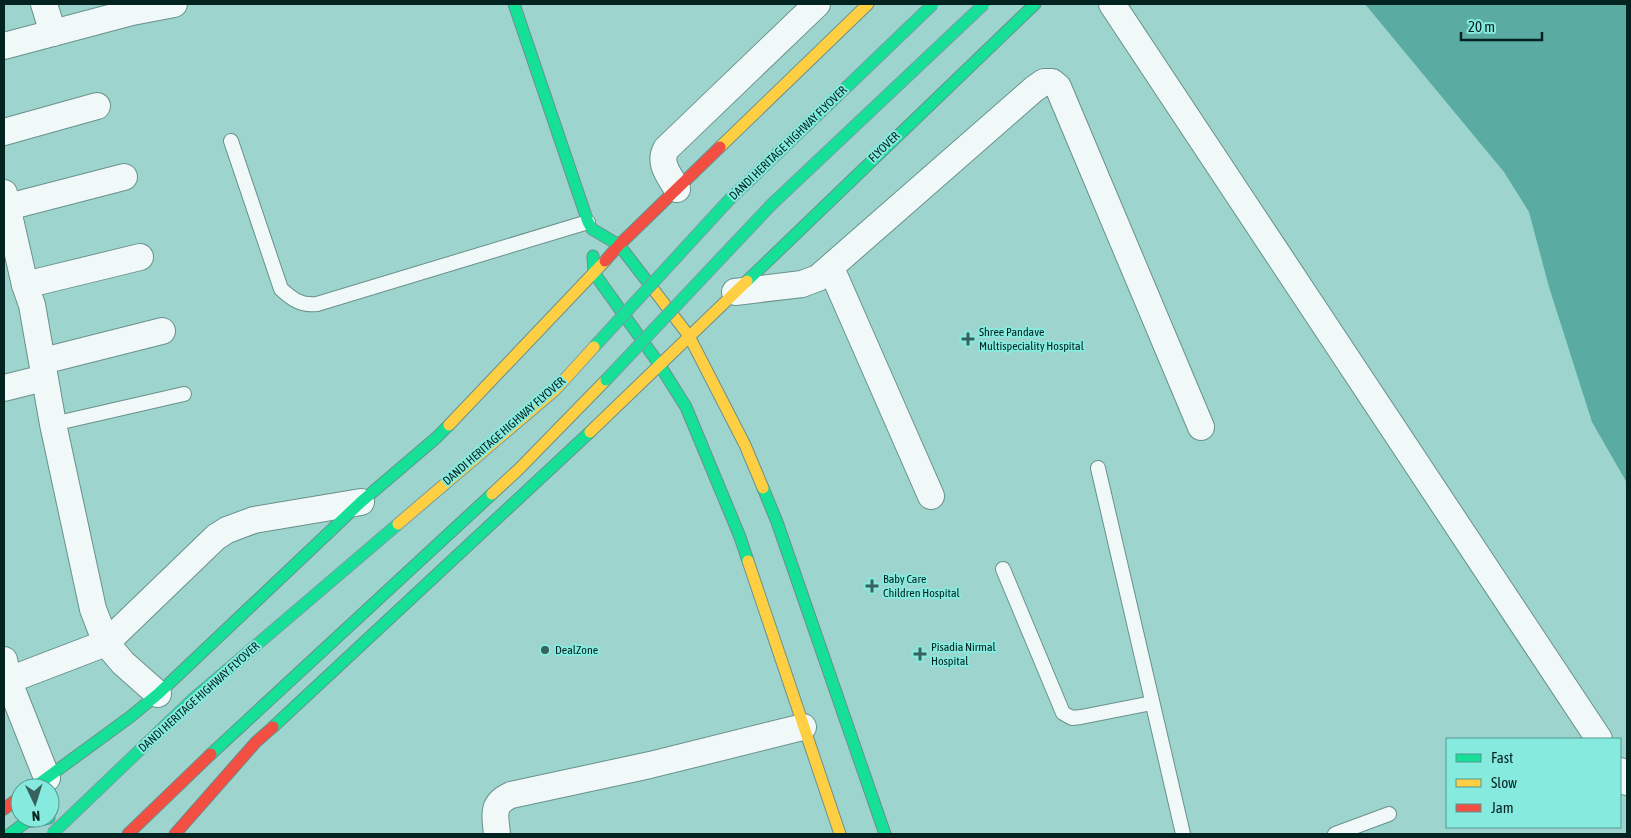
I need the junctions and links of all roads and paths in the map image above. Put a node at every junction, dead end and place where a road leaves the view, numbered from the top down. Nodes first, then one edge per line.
1 (44, 4) edge
2 (174, 4) edge
3 (514, 4) edge
4 (817, 4) edge
5 (868, 4) edge
6 (933, 4) edge
7 (984, 4) edge
8 (1035, 4) edge
9 (1112, 4) edge
10 (53, 33) junction
11 (4, 46) edge
12 (97, 106) dead end
13 (4, 132) edge
14 (231, 140) dead end
15 (124, 177) dead end
16 (677, 189) junction
17 (6, 200) edge
18 (590, 226) junction
19 (619, 245) junction
20 (140, 257) dead end
21 (831, 268) junction
22 (594, 274) junction
23 (25, 285) junction
24 (735, 292) junction
25 (162, 331) dead end
26 (689, 336) junction
27 (660, 364) junction
28 (43, 369) junction
29 (4, 388) edge
30 (184, 394) dead end
31 (53, 424) junction
32 (1202, 427) dead end
33 (1098, 468) dead end
34 (930, 496) dead end
35 (361, 502) junction
36 (1003, 569) dead end
37 (106, 643) junction
38 (6, 675) edge
39 (158, 694) junction
40 (1152, 703) junction
41 (803, 727) junction
42 (1598, 738) edge
43 (38, 778) edge
44 (47, 778) edge
45 (1389, 814) dead end
46 (72, 815) junction
47 (60, 817) edge
48 (52, 834) edge
49 (128, 834) edge
50 (175, 834) edge
51 (497, 834) edge
52 (840, 834) edge
53 (885, 834) edge
54 (1182, 834) edge
55 (1335, 834) edge

1 - 10 street
2 - 10 street
3 - 18 main road
4 - 16 street
5 - 16 main road
6 - 46 main road, DANDI HERITAGE HIGHWAY FLYOVER, bridge
7 - 49 main road, bridge
8 - 24 main road, FLYOVER
9 - 42 street
10 - 11 street
12 - 13 street
14 - 18 lane
15 - 17 street
16 - 19 main road
17 - 23 street
18 - 19 main road
18 - 22 main road
19 - 22 main road
19 - 26 main road
20 - 23 street
21 - 24 street
21 - 32 street
21 - 34 street
22 - 27 main road
22 - 35 main road
23 - 28 street
24 - 26 main road, FLYOVER
25 - 28 street
26 - 27 main road, FLYOVER
26 - 53 main road
27 - 41 main road
27 - 50 main road, FLYOVER
28 - 29 street
28 - 31 street
30 - 31 lane
31 - 37 street
33 - 40 lane
35 - 37 street
35 - 39 main road
36 - 40 lane
37 - 38 street
37 - 39 street
38 - 43 street
39 - 44 main road
40 - 54 lane
41 - 51 street
41 - 52 main road
45 - 55 lane
46 - 47 main road
46 - 48 main road, DANDI HERITAGE HIGHWAY FLYOVER, bridge

